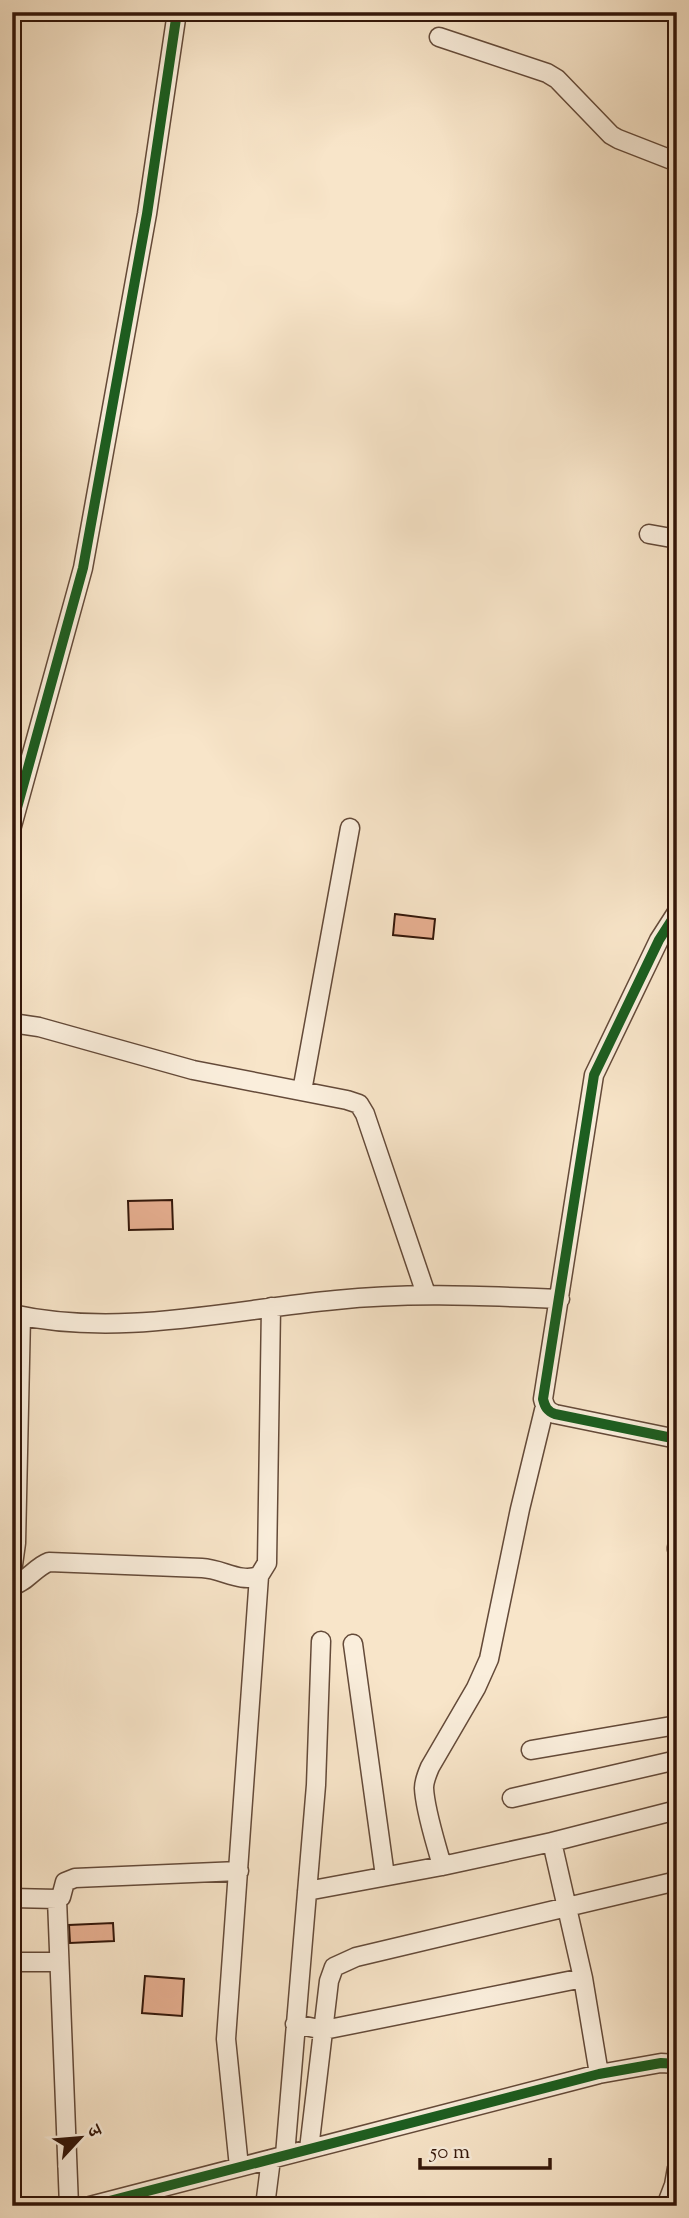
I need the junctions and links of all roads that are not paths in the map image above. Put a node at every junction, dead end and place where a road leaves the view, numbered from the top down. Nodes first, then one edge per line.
1 (177, 12) edge
2 (439, 37) dead end
3 (677, 162) edge
4 (649, 534) dead end
5 (677, 539) edge
6 (12, 825) edge
7 (350, 828) dead end
8 (677, 912) edge
9 (12, 1023) edge
10 (302, 1091) junction
11 (426, 1294) junction
12 (560, 1298) junction
13 (271, 1307) junction
14 (17, 1315) edge
15 (545, 1406) junction
16 (677, 1439) edge
17 (12, 1573) edge
18 (259, 1576) junction
19 (12, 1586) edge
20 (321, 1641) dead end
21 (353, 1644) dead end
22 (677, 1725) edge
23 (531, 1750) dead end
24 (677, 1760) edge
25 (512, 1798) dead end
26 (677, 1810) edge
27 (552, 1842) junction
28 (442, 1866) junction
29 (239, 1871) junction
30 (385, 1876) junction
31 (677, 1881) edge
32 (307, 1891) junction
33 (12, 1898) edge
34 (57, 1899) junction
35 (567, 1909) junction
36 (12, 1962) edge
37 (59, 1962) junction
38 (583, 1978) junction
39 (295, 2024) junction
40 (324, 2030) junction
41 (677, 2064) edge
42 (599, 2074) junction
43 (309, 2149) junction
44 (278, 2157) junction
45 (239, 2168) junction
46 (677, 2168) edge
47 (69, 2206) edge
48 (90, 2206) edge
49 (265, 2206) edge
50 (666, 2206) edge

1 - 6 street
2 - 3 street
4 - 5 street
7 - 10 street
8 - 12 street
9 - 10 street
10 - 11 street
11 - 12 street
11 - 13 street
12 - 15 street
13 - 14 street
13 - 18 street
14 - 17 street
15 - 16 street
15 - 28 street
18 - 19 street
18 - 29 street
20 - 32 street
21 - 30 street
22 - 23 street
24 - 25 street
26 - 27 street
27 - 28 street
27 - 35 street
28 - 30 street
29 - 34 street
29 - 45 street
30 - 32 street
31 - 35 street
32 - 39 street
33 - 34 street
34 - 37 street
35 - 38 street
35 - 40 street
36 - 37 street
37 - 47 street
38 - 40 street
38 - 42 street
39 - 40 street
39 - 44 street
40 - 43 street
41 - 42 street
42 - 43 street
43 - 44 street
44 - 45 street
44 - 49 street
45 - 48 street
46 - 50 street

